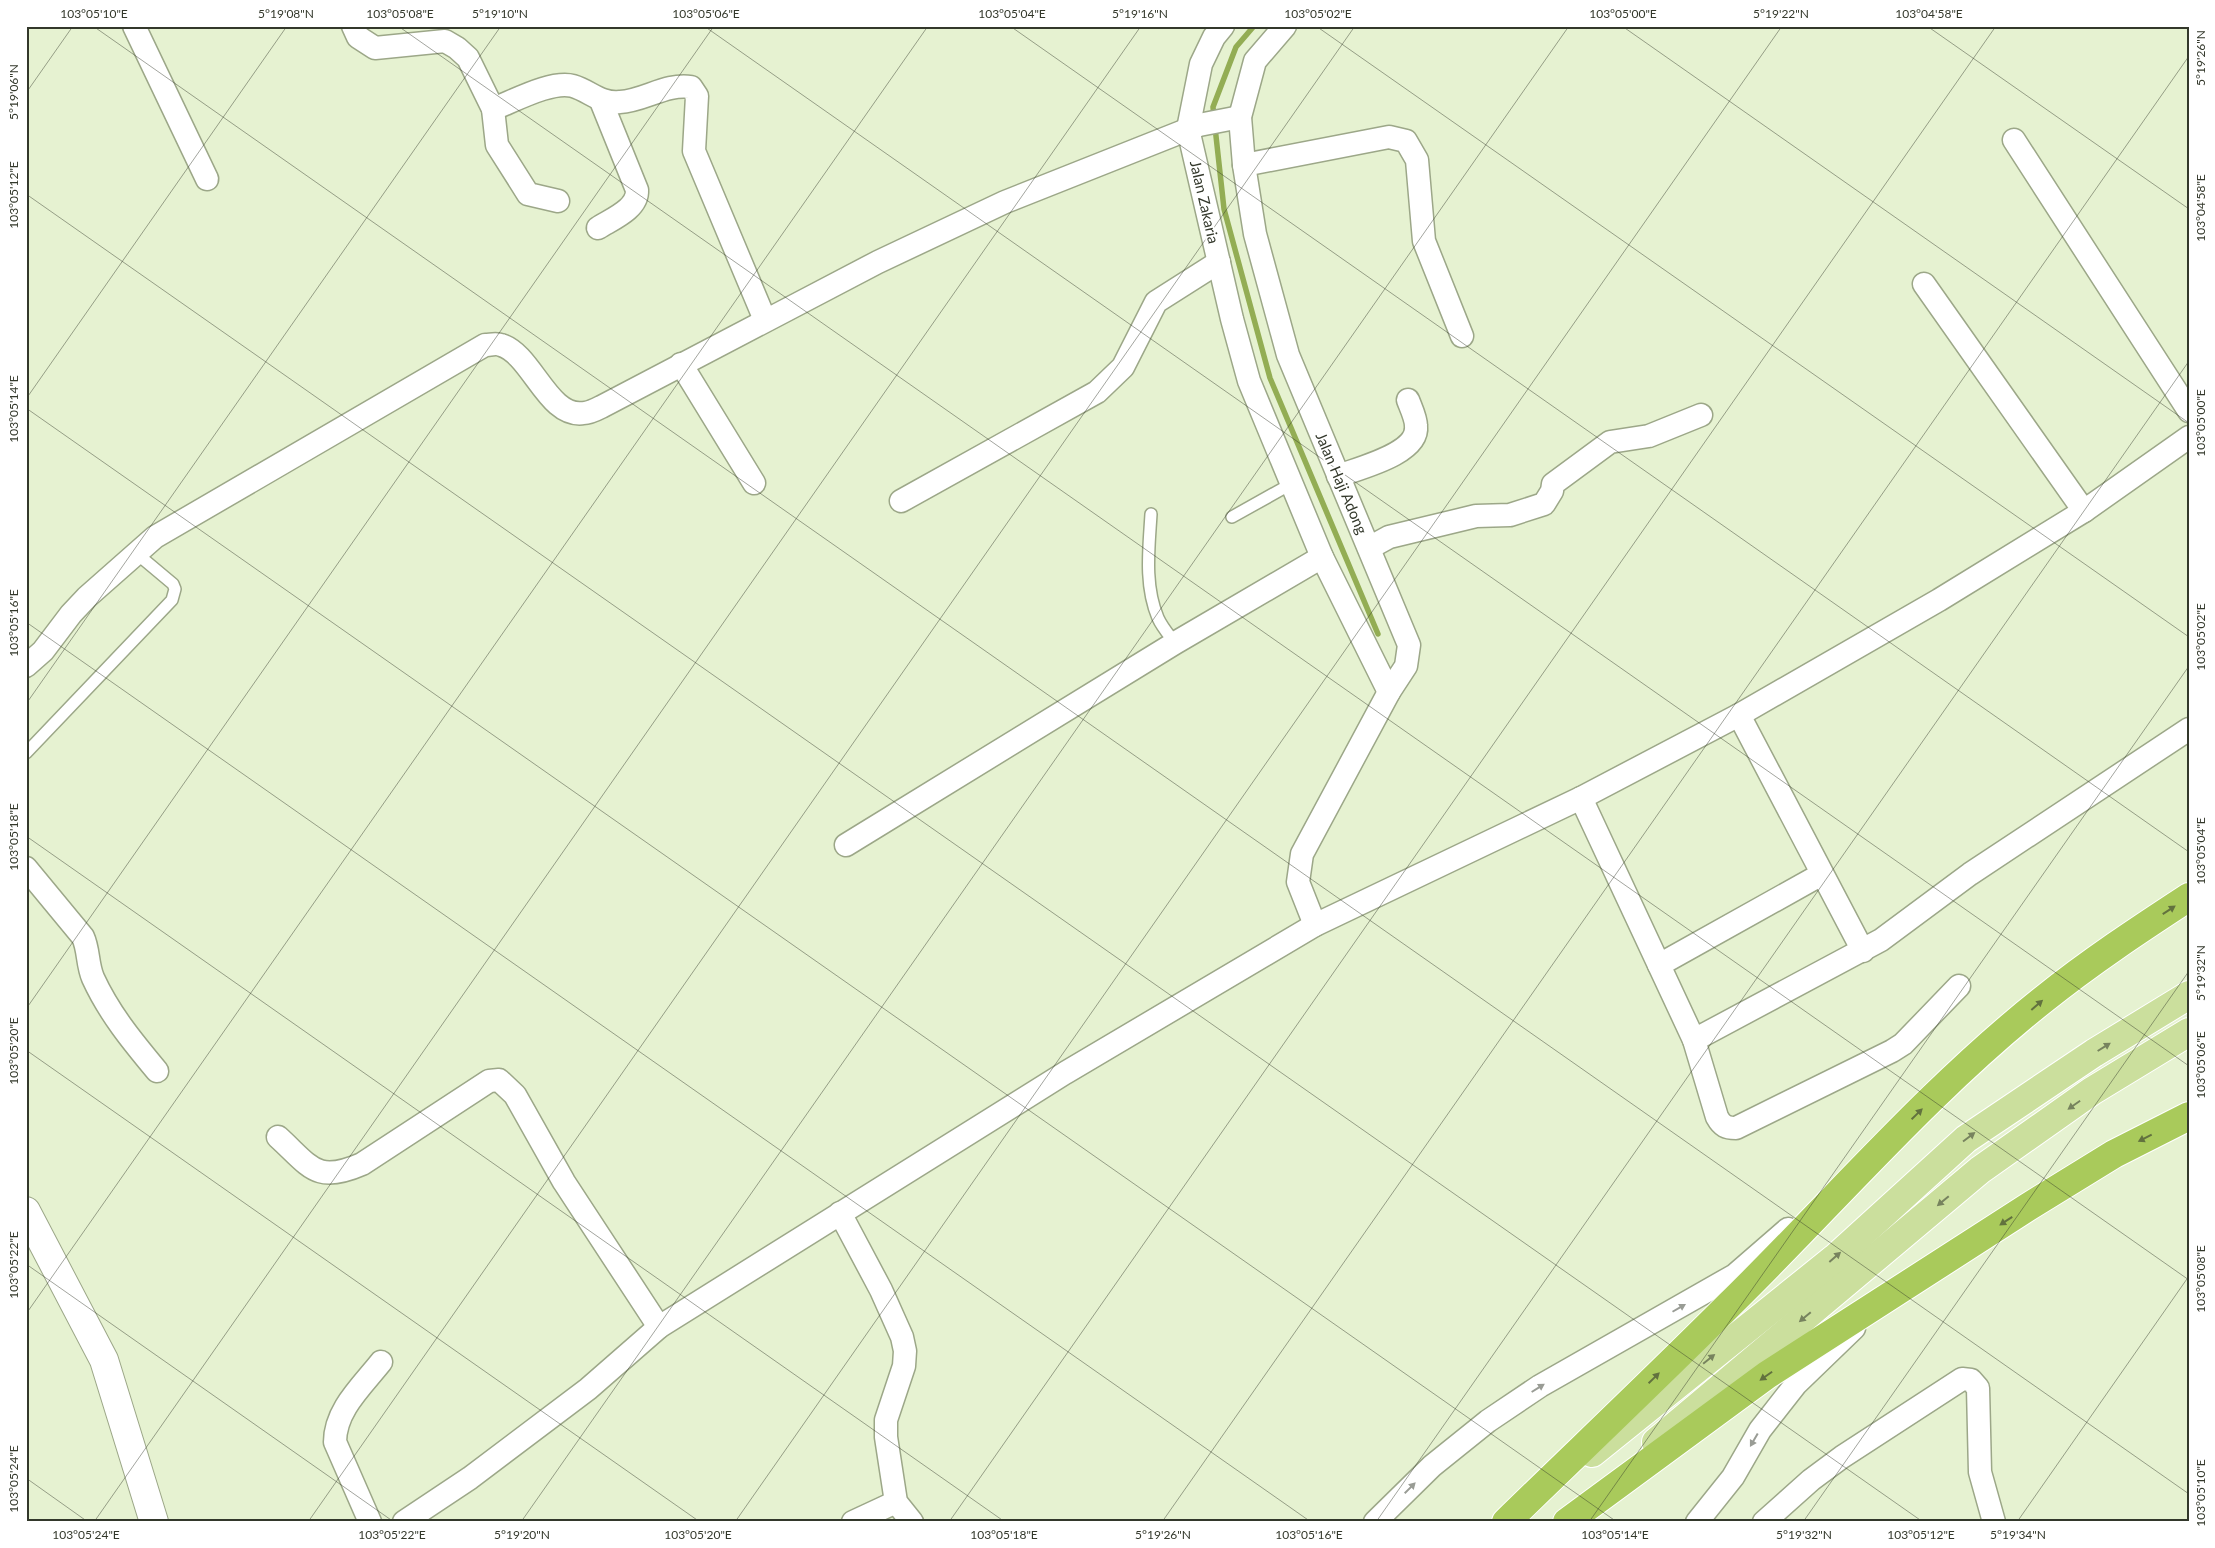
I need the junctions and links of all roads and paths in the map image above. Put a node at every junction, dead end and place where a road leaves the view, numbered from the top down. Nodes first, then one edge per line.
1 (134, 26) edge
2 (353, 26) edge
3 (1224, 26) edge
4 (1285, 26) edge
5 (601, 101) junction
6 (493, 109) junction
7 (1234, 118) junction
8 (1194, 127) junction
9 (2014, 140) dead end
10 (1244, 164) junction
11 (207, 179) dead end
12 (558, 201) dead end
13 (598, 228) dead end
14 (1219, 262) junction
15 (1924, 284) dead end
16 (765, 320) junction
17 (1462, 336) dead end
18 (681, 364) junction
19 (1408, 400) dead end
20 (2189, 411) edge
21 (1700, 415) dead end
22 (2189, 437) edge
23 (1338, 476) junction
24 (754, 483) dead end
25 (1292, 484) junction
26 (902, 501) dead end
27 (2084, 511) junction
28 (1151, 514) dead end
29 (1232, 517) dead end
30 (1369, 548) junction
31 (136, 553) junction
32 (1322, 557) junction
33 (1175, 643) junction
34 (26, 666) edge
35 (1389, 692) junction
36 (1739, 716) junction
37 (2189, 729) edge
38 (26, 753) edge
39 (1581, 798) junction
40 (846, 844) dead end
41 (26, 868) edge
42 (1822, 874) junction
43 (2189, 897) edge
44 (1315, 925) junction
45 (1863, 952) junction
46 (1659, 965) junction
47 (1959, 986) dead end
48 (2189, 995) edge
49 (2189, 1032) edge
50 (1694, 1040) junction
51 (157, 1071) dead end
52 (2189, 1116) edge
53 (278, 1137) dead end
54 (1888, 1142) junction
55 (26, 1212) edge
56 (840, 1213) junction
57 (1882, 1302) junction
58 (659, 1327) junction
59 (381, 1362) dead end
60 (896, 1502) junction
61 (433, 1514) edge
62 (154, 1522) edge
63 (370, 1522) edge
64 (404, 1522) edge
65 (853, 1522) edge
66 (912, 1522) edge
67 (1375, 1522) edge
68 (1507, 1522) edge
69 (1562, 1522) edge
70 (1567, 1522) edge
71 (1697, 1522) edge
72 (1764, 1522) edge
73 (1994, 1522) edge

1 - 11 street
2 - 6 street
3 - 8 street, Jalan Zakaria
4 - 7 street, Jalan Haji Adong
5 - 6 street
5 - 13 street
5 - 16 street
6 - 12 street
7 - 8 street
7 - 10 street, Jalan Haji Adong
8 - 14 street, Jalan Zakaria
8 - 16 street
9 - 20 street
10 - 17 street
10 - 23 street, Jalan Haji Adong
14 - 25 street, Jalan Zakaria
14 - 26 street
15 - 27 street
16 - 18 street
18 - 24 street
18 - 31 street
19 - 23 street
21 - 30 street
22 - 27 street
23 - 30 street, Jalan Haji Adong
25 - 29 lane
25 - 32 street, Jalan Zakaria
27 - 36 street
28 - 33 lane
30 - 35 street, Jalan Haji Adong
31 - 34 street
31 - 38 lane
32 - 33 street
32 - 35 street, Jalan Zakaria
33 - 40 street
35 - 44 street, Jalan Haji Adong
36 - 39 street
36 - 42 street
37 - 45 street
39 - 44 street
39 - 46 street
41 - 51 street
42 - 45 street
42 - 46 street
54 -> 43 highway
44 - 56 street
45 - 50 street
46 - 50 street
47 - 50 street
68 -> 48 main road
49 -> 69 main road
52 -> 57 highway
53 - 58 street
67 -> 54 street
68 -> 54 highway
55 - 62 street
56 - 58 street
56 - 60 street
57 -> 70 highway
57 -> 71 street
58 - 61 street
59 - 63 street
60 - 65 street
60 - 66 street
61 - 64 street
72 - 73 street

